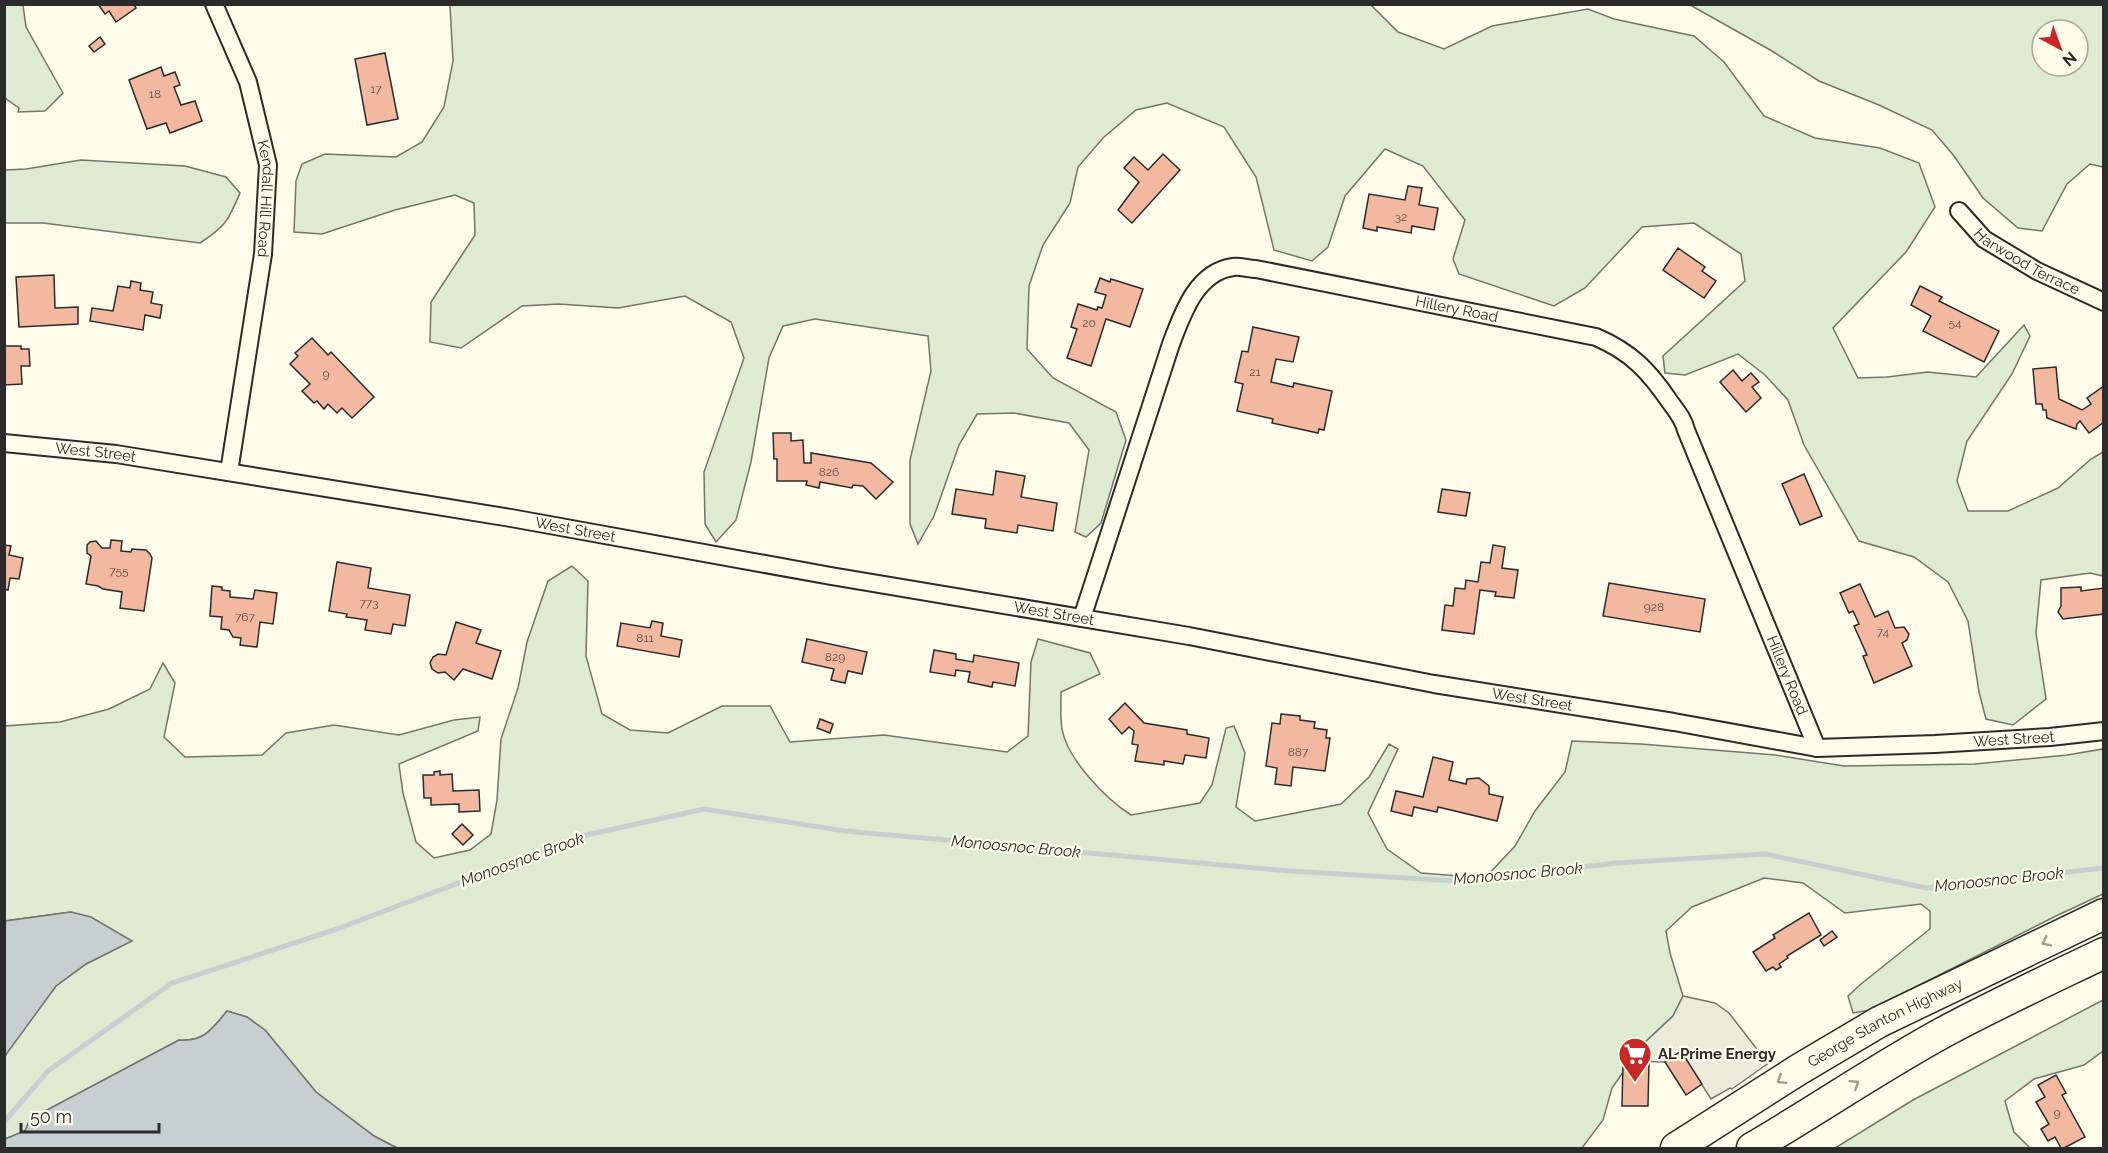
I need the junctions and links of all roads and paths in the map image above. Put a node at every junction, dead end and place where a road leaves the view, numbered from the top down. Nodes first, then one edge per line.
1 (214, 4) edge
2 (1959, 211) dead end
3 (2103, 302) edge
4 (4, 443) edge
5 (229, 472) junction
6 (1082, 618) junction
7 (2103, 730) edge
8 (1817, 748) junction
9 (2101, 915) edge
10 (2103, 953) edge
11 (1676, 1149) edge
12 (1752, 1149) edge

1 - 5 street, Kendall Hill Road
2 - 3 street, Harwood Terrace
4 - 5 street, West Street
5 - 6 street, West Street
6 - 8 street, West Street
6 - 8 street, Hillery Road
7 - 8 street, West Street
9 -> 11 highway, George Stanton Highway
12 -> 10 highway

